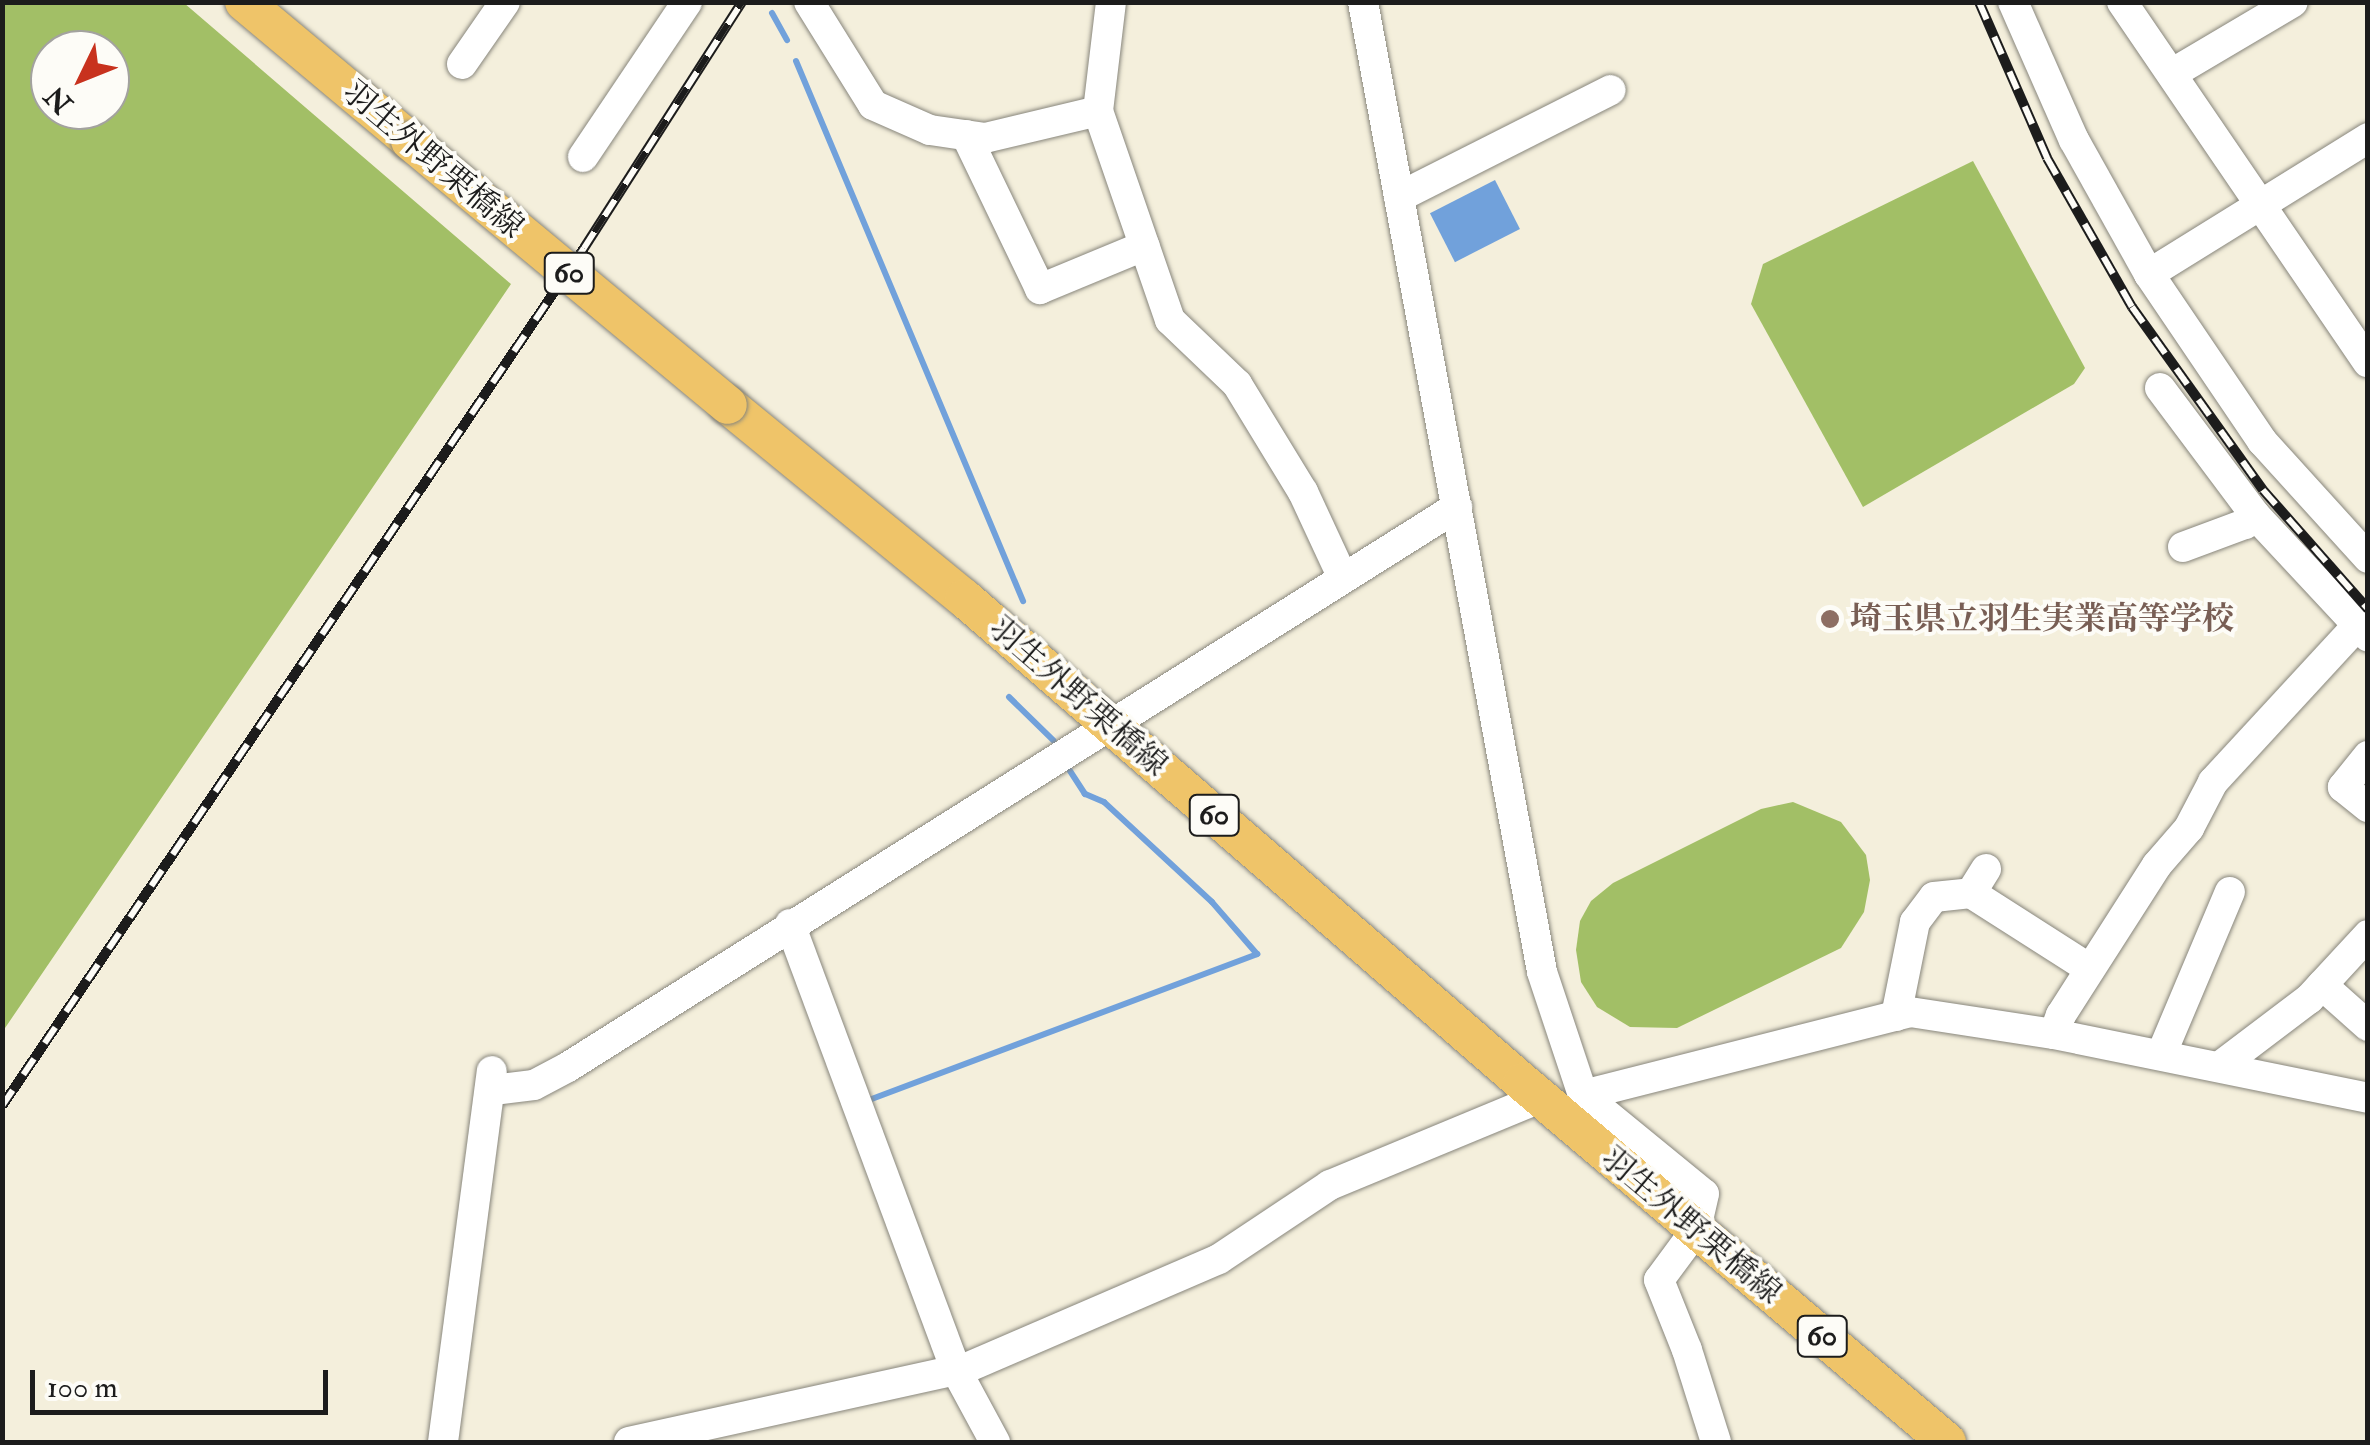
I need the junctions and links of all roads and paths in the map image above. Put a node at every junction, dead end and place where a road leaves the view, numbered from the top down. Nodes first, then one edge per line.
1 (244, 2) edge
2 (505, 2) edge
3 (687, 2) edge
4 (810, 2) edge
5 (1111, 2) edge
6 (1362, 2) edge
7 (2013, 2) edge
8 (2122, 2) edge
9 (2293, 2) edge
10 (462, 64) dead end
11 (2173, 73) junction
12 (1611, 90) dead end
13 (1098, 111) junction
14 (966, 135) junction
15 (2368, 138) edge
16 (584, 157) dead end
17 (1399, 197) junction
18 (2262, 205) junction
19 (1144, 246) junction
20 (2148, 274) junction
21 (2366, 356) edge
22 (2160, 388) dead end
23 (1457, 507) junction
24 (2255, 515) junction
25 (2183, 547) dead end
26 (2368, 558) edge
27 (1343, 578) junction
28 (2362, 631) edge
29 (1109, 724) junction
30 (2368, 756) edge
31 (2368, 807) edge
32 (2230, 892) dead end
33 (790, 924) junction
34 (2368, 935) edge
35 (2090, 969) junction
36 (2322, 986) junction
37 (1896, 1016) junction
38 (2368, 1026) edge
39 (2054, 1034) junction
40 (2162, 1055) junction
41 (2219, 1067) junction
42 (1583, 1094) junction
43 (1540, 1098) junction
44 (2368, 1098) edge
45 (1696, 1230) junction
46 (956, 1370) junction
47 (443, 1442) edge
48 (629, 1442) edge
49 (995, 1442) edge
50 (1716, 1442) edge
51 (1948, 1442) edge

1 - 29 main road, 羽生外野栗橋線 / 60, bridge
2 - 10 street
3 - 16 street
4 - 14 street
5 - 13 street
6 - 17 street
7 - 20 street
8 - 11 street
9 - 11 street
11 - 18 street
12 - 17 street
13 - 14 street
13 - 19 street
14 - 19 street
15 - 18 street
17 - 23 street
18 - 20 street
18 - 21 street
19 - 27 street
20 - 26 street
22 - 24 street
23 - 27 street
23 - 42 street
24 - 25 street
24 - 28 street
27 - 29 street
28 - 35 street
29 - 33 street
29 - 43 main road, 羽生外野栗橋線 / 60
30 - 31 street
32 - 40 street
33 - 46 street
33 - 47 street
34 - 36 street
35 - 37 street
35 - 39 street
36 - 38 street
36 - 41 street
37 - 39 street
37 - 42 street
39 - 40 street
40 - 41 street
41 - 44 street
42 - 45 street
43 - 45 main road, 羽生外野栗橋線 / 60
43 - 46 street
45 - 50 street
45 - 51 main road, 羽生外野栗橋線 / 60
46 - 48 street
46 - 49 street

